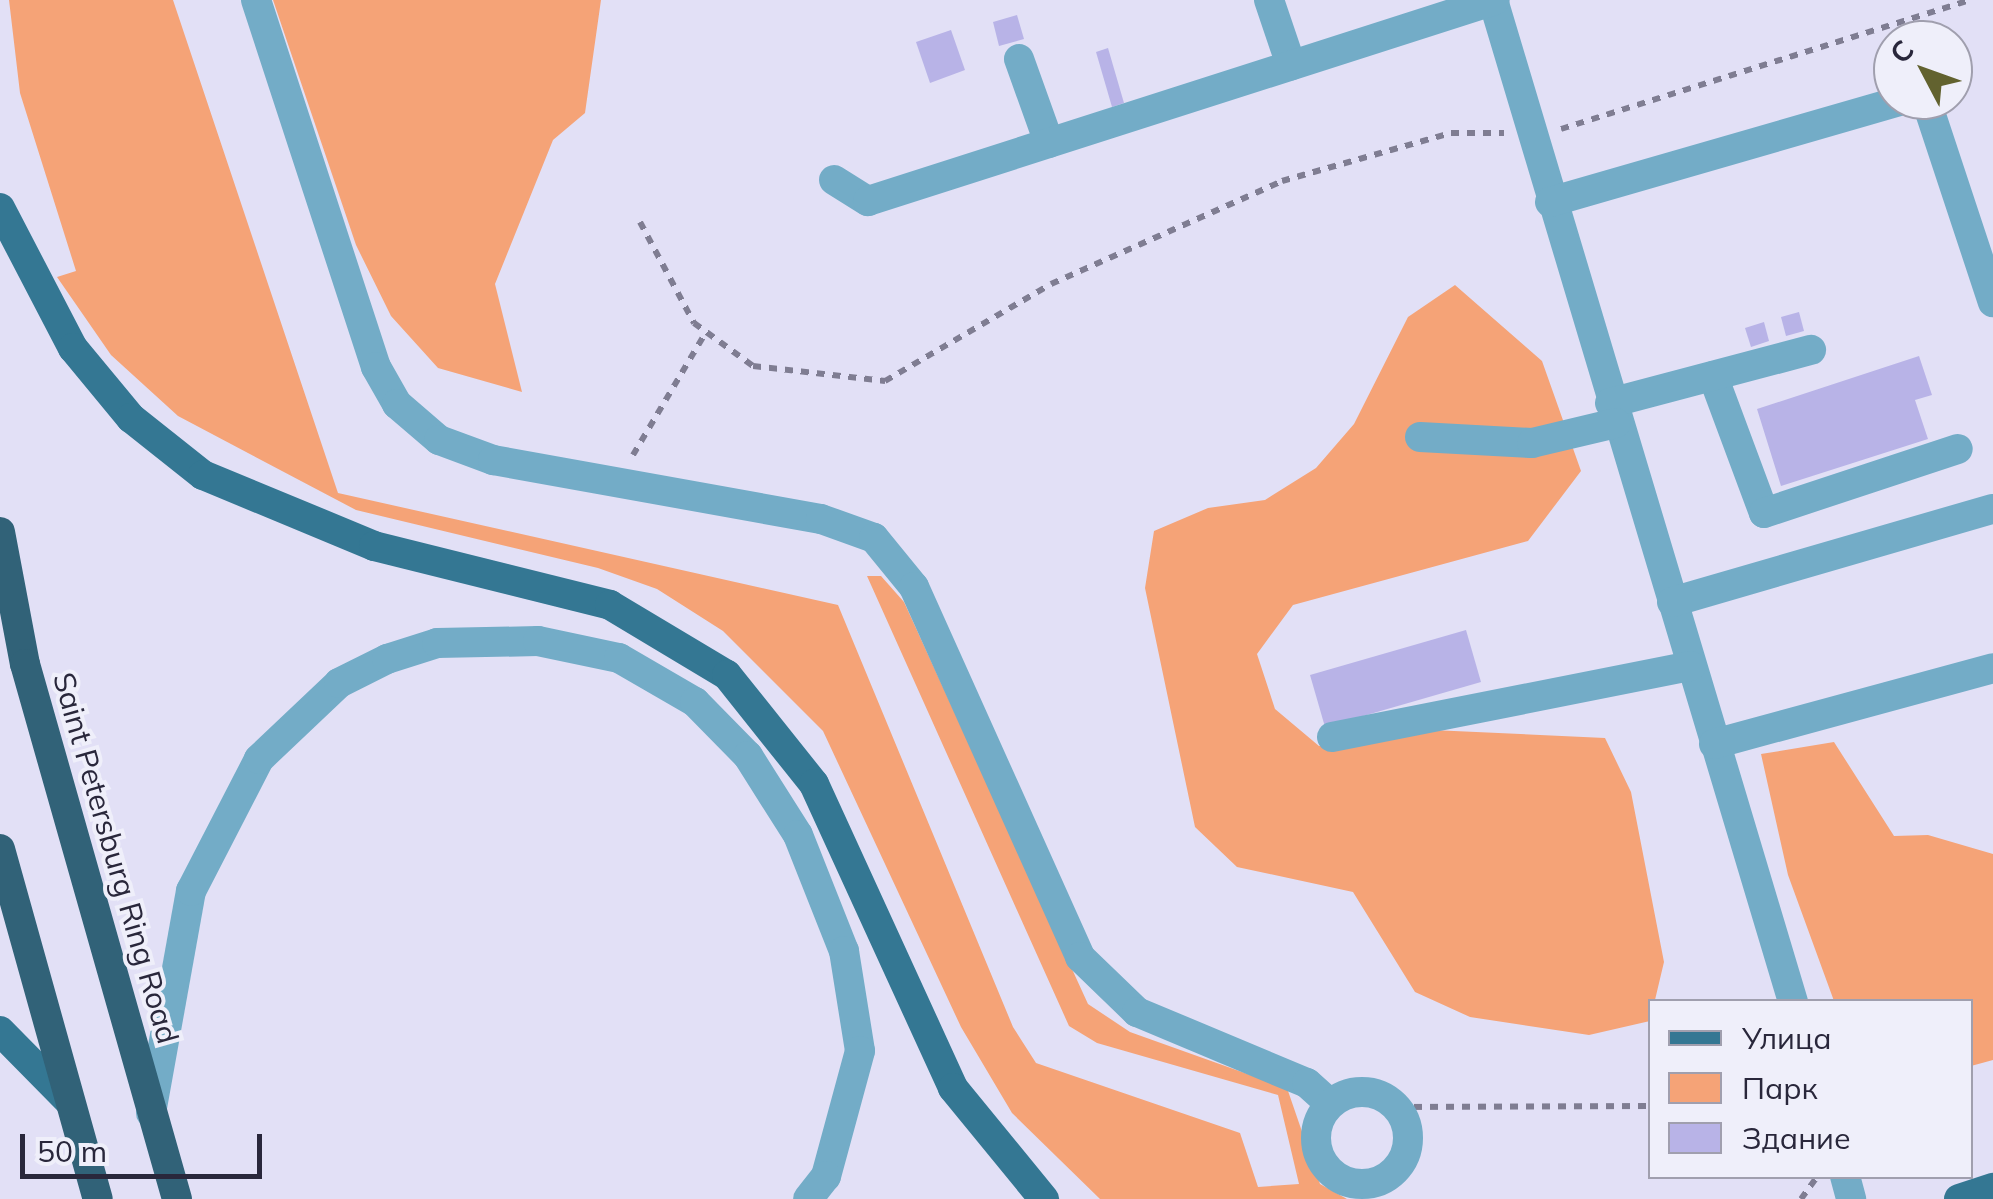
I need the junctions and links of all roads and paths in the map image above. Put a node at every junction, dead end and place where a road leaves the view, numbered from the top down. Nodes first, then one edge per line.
1 (256, 0) edge
2 (1269, 0) edge
3 (1494, 0) edge
4 (1971, 0) edge
5 (1402, 14) edge
6 (1019, 60) dead end
7 (1291, 65) junction
8 (1873, 109) edge
9 (1933, 120) edge
10 (1528, 133) junction
11 (1049, 143) junction
12 (834, 180) dead end
13 (1550, 202) junction
14 (0, 208) edge
15 (640, 222) dead end
16 (1993, 302) edge
17 (706, 332) junction
18 (1811, 350) dead end
19 (1713, 376) junction
20 (1613, 413) junction
21 (1420, 437) dead end
22 (1958, 449) dead end
23 (620, 483) junction
24 (1992, 509) edge
25 (0, 532) edge
26 (1672, 602) junction
27 (1691, 666) junction
28 (1993, 668) edge
29 (1332, 737) dead end
30 (1714, 744) junction
31 (0, 850) edge
32 (1792, 999) edge
33 (0, 1030) edge
34 (69, 1101) junction
35 (1330, 1104) junction
36 (1398, 1106) junction
37 (1648, 1106) edge
38 (151, 1113) junction
39 (1993, 1188) edge
40 (1372, 1191) edge
41 (98, 1199) edge
42 (177, 1199) edge
43 (808, 1199) edge
44 (1044, 1199) edge
45 (1959, 1199) edge

1 - 23 street
2 - 7 street
3 - 5 street
3 - 10 street
4 - 10 path
5 - 7 street
6 - 11 street
7 - 11 street
8 - 13 street
9 - 16 street
10 - 13 street
10 - 17 path
11 - 12 street
13 - 20 street
14 - 44 main road
15 - 17 path
17 - 23 path
18 - 19 street
19 - 20 street
19 - 22 street
20 - 21 street
20 - 26 street
23 - 35 street
24 - 26 street
25 - 38 highway, Saint Petersburg Ring Road
26 - 27 street
27 - 29 street
27 - 30 street
28 - 30 street
30 - 32 street
31 - 34 highway
33 - 34 main road
34 - 41 highway
35 - 36 street
35 - 40 street
36 - 37 path
36 - 40 street
38 - 42 highway, Saint Petersburg Ring Road
38 - 43 street
39 - 45 main road

